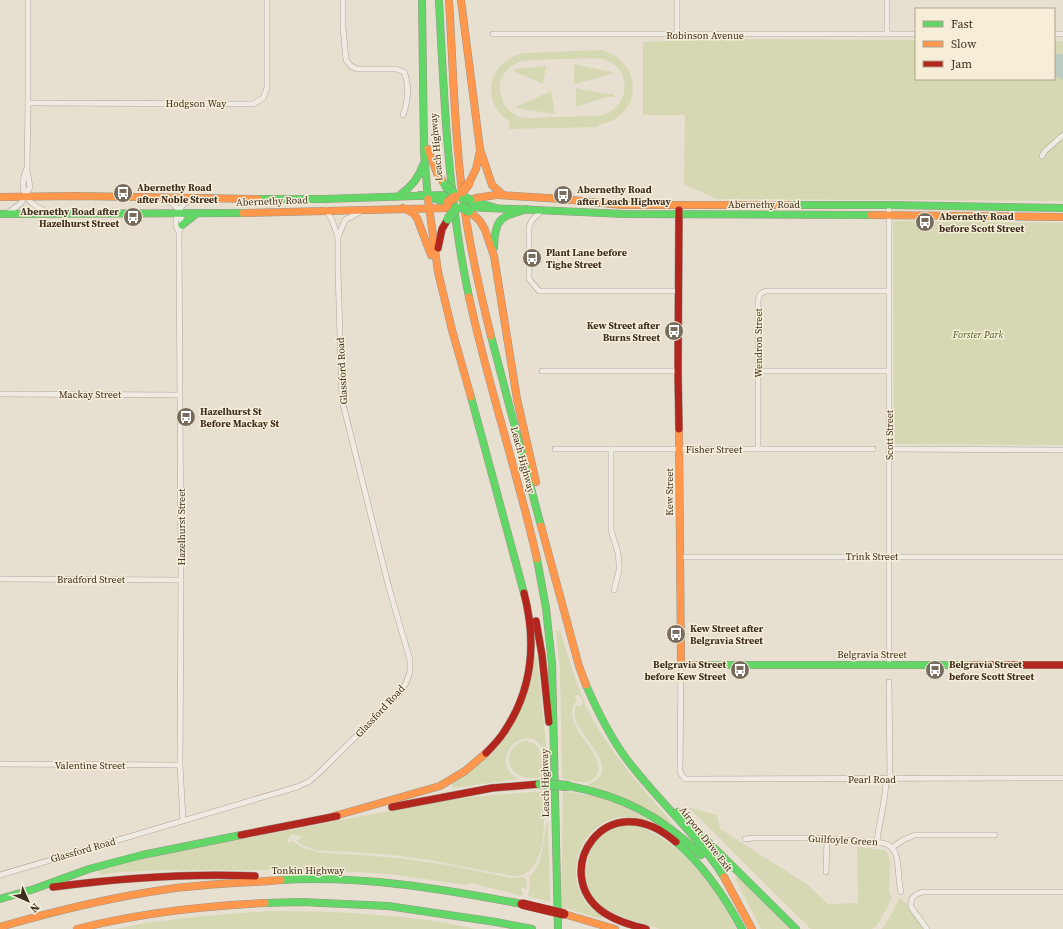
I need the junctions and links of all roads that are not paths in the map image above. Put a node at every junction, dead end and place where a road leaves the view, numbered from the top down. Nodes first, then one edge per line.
1 (28, 0) edge
2 (267, 0) edge
3 (343, 0) edge
4 (422, 0) edge
5 (439, 0) edge
6 (449, 0) edge
7 (461, 0) edge
8 (678, 0) edge
9 (887, 0) edge
10 (493, 34) dead end
11 (887, 34) junction
12 (915, 34) edge
13 (677, 35) junction
14 (28, 103) junction
15 (403, 115) dead end
16 (424, 128) junction
17 (1063, 135) edge
18 (480, 149) junction
19 (424, 153) junction
20 (1042, 156) dead end
21 (400, 195) junction
22 (426, 195) junction
23 (500, 195) junction
24 (26, 196) junction
25 (0, 197) edge
26 (158, 197) junction
27 (203, 198) junction
28 (459, 201) junction
29 (403, 208) junction
30 (428, 208) junction
31 (1063, 208) edge
32 (364, 209) junction
33 (527, 209) junction
34 (543, 209) junction
35 (326, 210) junction
36 (679, 210) junction
37 (889, 210) junction
38 (47, 213) junction
39 (3, 214) edge
40 (179, 214) junction
41 (196, 214) junction
42 (1063, 217) edge
43 (181, 228) junction
44 (338, 237) junction
45 (494, 256) junction
46 (438, 272) junction
47 (679, 291) junction
48 (889, 291) junction
49 (542, 371) dead end
50 (678, 371) junction
51 (759, 371) junction
52 (888, 371) junction
53 (0, 394) edge
54 (180, 395) junction
55 (555, 449) dead end
56 (611, 449) junction
57 (680, 449) junction
58 (758, 449) junction
59 (873, 449) dead end
60 (889, 449) junction
61 (1063, 450) edge
62 (508, 530) junction
63 (545, 539) junction
64 (889, 556) junction
65 (680, 557) junction
66 (1063, 557) edge
67 (0, 579) edge
68 (181, 580) junction
69 (614, 590) dead end
70 (681, 665) junction
71 (889, 665) junction
72 (1063, 665) edge
73 (890, 682) dead end
74 (555, 761) junction
75 (0, 764) edge
76 (180, 765) junction
77 (683, 777) joint
78 (1063, 778) edge
79 (888, 779) junction
80 (650, 787) junction
81 (331, 817) junction
82 (183, 821) junction
83 (995, 835) dead end
84 (745, 839) dead end
85 (827, 839) junction
86 (877, 842) junction
87 (893, 847) junction
88 (826, 872) dead end
89 (0, 875) edge
90 (305, 879) junction
91 (34, 890) junction
92 (901, 892) dead end
93 (1063, 892) edge
94 (0, 899) edge
95 (737, 901) junction
96 (496, 922) junction
97 (0, 927) edge
98 (77, 929) edge
99 (515, 929) edge
100 (532, 929) edge
101 (558, 929) edge
102 (615, 929) edge
103 (646, 929) edge
104 (742, 929) edge
105 (752, 929) edge
106 (796, 929) edge
107 (927, 929) edge

1 - 14 street
2 - 14 street, Hodgson Way
3 - 15 street
4 - 16 main road
5 - 74 main road, Leach Highway
6 - 63 main road, Leach Highway
7 - 18 main road
8 - 13 street
9 - 11 street
10 - 13 street, Robinson Avenue
11 - 12 street, Robinson Avenue
11 - 13 street, Robinson Avenue
14 - 24 street
16 - 19 main road
16 - 28 main road
17 - 20 street
18 - 23 main road
18 - 28 main road, bridge
19 - 21 main road
19 - 22 main road
21 - 22 main road, Abernethy Road
21 - 27 main road, Abernethy Road
22 - 28 main road, Abernethy Road
22 - 30 main road
23 - 28 main road, Abernethy Road
23 - 36 main road, Abernethy Road
24 - 25 main road, Abernethy Road
24 - 26 main road, Abernethy Road
24 - 38 street
24 - 39 street
26 - 27 main road, Abernethy Road
26 - 40 street
27 - 40 street
28 - 30 main road, Abernethy Road
28 - 33 main road, Abernethy Road
28 - 45 main road
28 - 46 main road, bridge
29 - 30 main road, Abernethy Road
29 - 32 main road, Abernethy Road
29 - 46 main road
30 - 46 main road
31 - 37 main road, Abernethy Road
32 - 35 main road, Abernethy Road
32 - 44 street, Glassford Road
33 - 34 main road, Abernethy Road
33 - 45 main road
34 - 36 main road, Abernethy Road
34 - 47 street
35 - 41 main road, Abernethy Road
35 - 44 street, Glassford Road
36 - 37 main road, Abernethy Road
36 - 47 main road, Kew Street
37 - 42 main road, Abernethy Road
37 - 48 street, Scott Street
38 - 39 main road, Abernethy Road
38 - 40 main road, Abernethy Road
40 - 41 main road, Abernethy Road
40 - 43 street, Hazelhurst Street
40 - 43 street, Hazelhurst Street
41 - 43 main road
43 - 54 street, Hazelhurst Street
44 - 82 street, Glassford Road
45 - 63 main road
46 - 62 main road
47 - 50 main road, Kew Street
48 - 51 street, Wendron Street
48 - 52 street, Scott Street
49 - 50 street
50 - 57 main road, Kew Street
51 - 52 street
51 - 58 street, Wendron Street
52 - 60 street, Scott Street
53 - 54 street, Mackay Street
54 - 68 street, Hazelhurst Street
55 - 56 street, Fisher Street
56 - 57 street, Fisher Street
56 - 69 street
57 - 58 street, Fisher Street
57 - 65 main road, Kew Street
58 - 59 street, Fisher Street
60 - 61 street
60 - 64 street, Scott Street
62 - 74 main road
62 - 81 main road
63 - 80 main road, Leach Highway
64 - 65 street, Trink Street
64 - 66 street, Trink Street
64 - 71 street, Scott Street
65 - 70 main road, Kew Street
67 - 68 street, Bradford Street
68 - 76 street, Hazelhurst Street
70 - 71 main road, Belgravia Street
70 - 77 street, Kew Street
71 - 72 main road, Belgravia Street
73 - 79 street
74 - 101 main road, Leach Highway
75 - 76 street, Valentine Street
76 - 82 street, Hazelhurst Street
77 - 79 street, Pearl Road
78 - 79 street, Pearl Road
79 - 86 street
80 - 95 main road, Airport Drive Exit
80 - 106 main road
81 - 91 main road
81 - 95 main road, bridge
82 - 89 street, Glassford Road
83 - 87 street
84 - 85 street, Guilfoyle Green
85 - 86 street, Guilfoyle Green
85 - 88 street
86 - 87 street, Guilfoyle Green
87 - 92 street
90 - 91 main road
90 - 97 main road, Tonkin Highway
90 - 102 main road, Tonkin Highway, bridge
91 - 94 main road
93 - 107 street
95 - 105 main road, Airport Drive Exit
96 - 98 main road
96 - 99 main road
96 - 100 main road
103 - 104 main road

